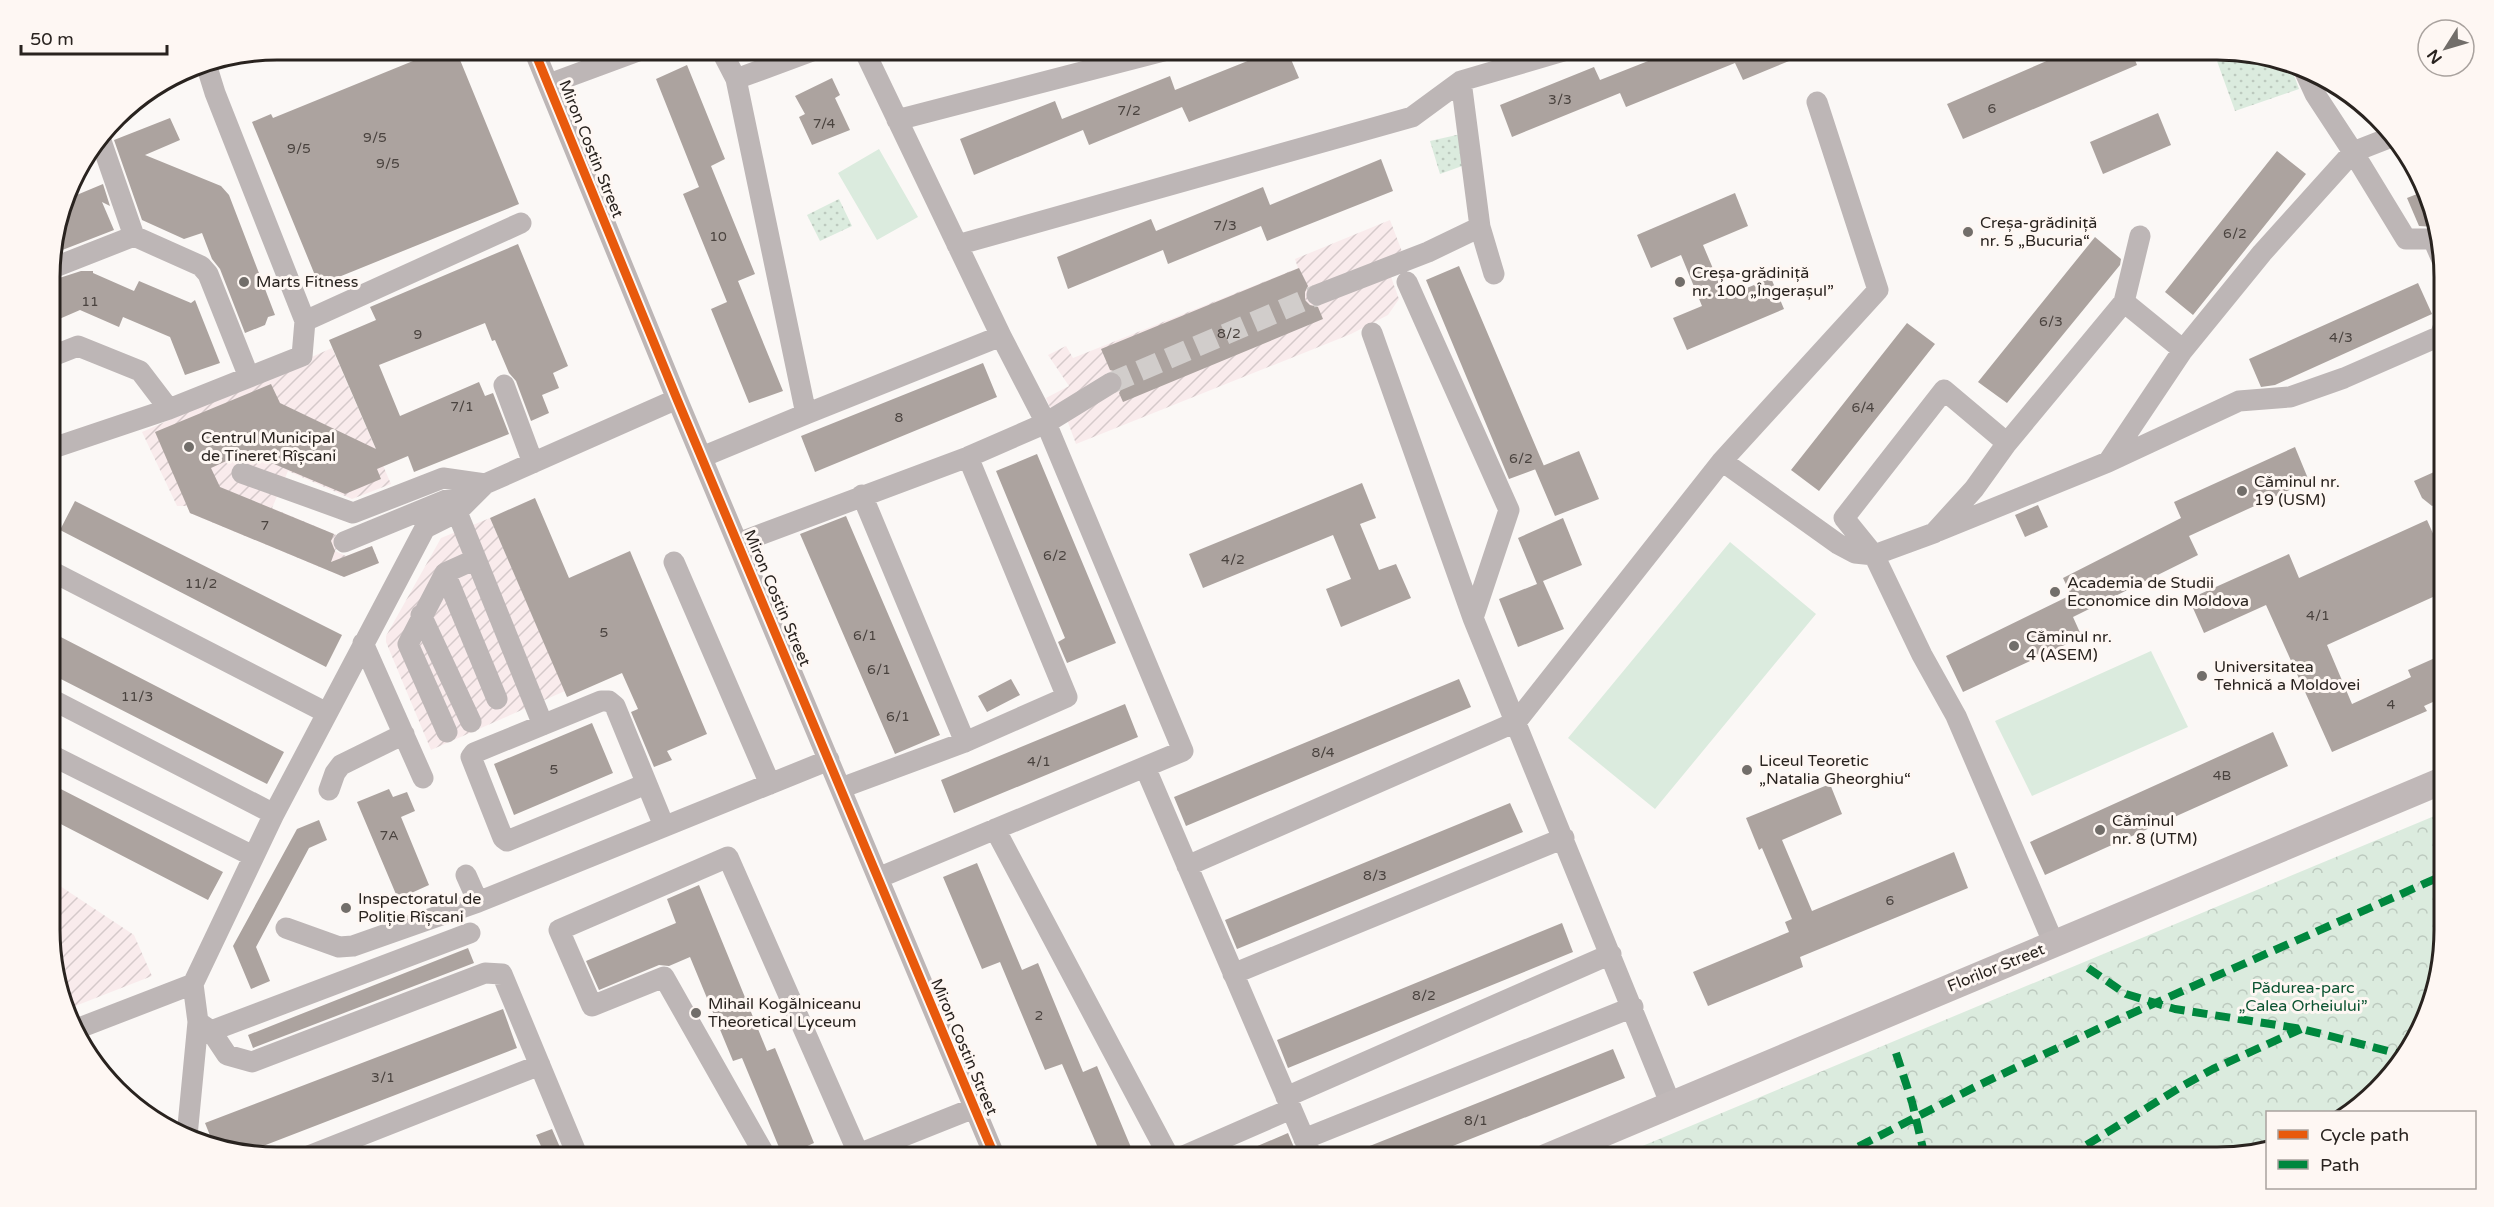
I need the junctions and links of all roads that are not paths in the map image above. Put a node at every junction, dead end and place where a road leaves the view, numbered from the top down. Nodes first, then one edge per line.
1 (538, 60) edge
2 (614, 60) edge
3 (726, 60) edge
4 (788, 60) edge
5 (869, 60) edge
6 (1128, 60) edge
7 (1533, 60) edge
8 (208, 72) edge
9 (736, 79) junction
10 (2309, 80) edge
11 (1461, 81) junction
12 (549, 84) junction
13 (1817, 102) dead end
14 (897, 120) junction
15 (2385, 140) edge
16 (103, 148) edge
17 (2353, 152) junction
18 (521, 223) dead end
19 (1480, 227) junction
20 (134, 236) junction
21 (2140, 236) dead end
22 (2430, 238) edge
23 (957, 245) junction
24 (60, 265) edge
25 (1494, 274) dead end
26 (1407, 282) dead end
27 (1317, 295) tunnel mouth
28 (2124, 302) junction
29 (305, 321) junction
30 (1372, 333) dead end
31 (1001, 336) junction
32 (2434, 338) edge
33 (2183, 350) junction
34 (60, 353) edge
35 (249, 377) junction
36 (1111, 383) tunnel mouth
37 (504, 385) dead end
38 (677, 399) junction
39 (169, 409) junction
40 (806, 414) junction
41 (1046, 423) junction
42 (2007, 443) junction
43 (60, 445) edge
44 (968, 456) junction
45 (702, 457) junction
46 (1722, 461) junction
47 (2108, 462) junction
48 (533, 463) junction
49 (242, 473) dead end
50 (485, 484) junction
51 (862, 495) junction
52 (457, 512) junction
53 (1934, 533) junction
54 (344, 543) dead end
55 (738, 543) junction
56 (1874, 555) junction
57 (476, 559) junction
58 (674, 562) dead end
59 (445, 573) junction
60 (60, 576) edge
61 (421, 615) junction
62 (1473, 618) junction
63 (363, 643) junction
64 (497, 699) dead end
65 (60, 704) edge
66 (327, 713) junction
67 (471, 722) dead end
68 (1516, 722) junction
69 (543, 725) junction
70 (447, 732) dead end
71 (404, 734) junction
72 (965, 742) junction
73 (60, 760) edge
74 (829, 760) junction
75 (1145, 767) junction
76 (423, 778) dead end
77 (646, 784) junction
78 (770, 784) junction
79 (2434, 784) edge
80 (841, 788) junction
81 (329, 790) dead end
82 (274, 814) junction
83 (664, 826) junction
84 (995, 829) junction
85 (1564, 838) junction
86 (253, 856) junction
87 (1187, 866) junction
88 (466, 875) dead end
89 (878, 878) junction
90 (478, 902) junction
91 (286, 928) dead end
92 (470, 933) dead end
93 (2054, 944) junction
94 (1611, 954) junction
95 (1233, 974) junction
96 (193, 984) junction
97 (1633, 1007) junction
98 (82, 1027) edge
99 (205, 1027) junction
100 (540, 1065) junction
101 (1288, 1103) junction
102 (1671, 1105) junction
103 (974, 1108) junction
104 (188, 1128) edge
105 (334, 1147) edge
106 (574, 1147) edge
107 (760, 1147) edge
108 (851, 1147) edge
109 (877, 1147) edge
110 (991, 1147) edge
111 (1165, 1147) edge
112 (1201, 1147) edge
113 (1308, 1147) edge
114 (1310, 1147) edge
115 (1571, 1147) edge

1 - 12 street, Miron Costin Street
2 - 12 street
3 - 9 street
4 - 9 street
5 - 14 street
6 - 14 street
7 - 11 street
8 - 29 street
9 - 40 street
10 - 17 street
11 - 19 street
11 - 23 street
12 - 38 street, Miron Costin Street
13 - 46 street
14 - 23 street
15 - 17 street
16 - 20 street
17 - 22 street
17 - 33 street
18 - 29 street
19 - 25 street
19 - 27 street
20 - 24 street
20 - 35 street
21 - 28 street
23 - 31 street
26 - 62 street
28 - 33 street
28 - 42 street
29 - 35 street
30 - 62 street
31 - 40 street
31 - 41 street
32 - 47 street
33 - 47 street
34 - 39 street
35 - 39 street
36 - 41 street
37 - 48 street
38 - 45 street, Miron Costin Street
38 - 48 street
39 - 43 street
40 - 45 street
41 - 44 street
41 - 75 street
42 - 53 street
42 - 56 street
44 - 51 street
44 - 72 street
45 - 55 street, Miron Costin Street
46 - 56 street
46 - 68 street
47 - 53 street
48 - 50 street
49 - 50 street
50 - 52 street
50 - 54 street
51 - 55 street
51 - 72 street
52 - 57 street
52 - 63 street
53 - 56 street
55 - 74 street, Miron Costin Street
56 - 93 street
57 - 59 street
57 - 69 street
58 - 78 street
59 - 61 street
59 - 64 street
60 - 66 street
61 - 67 street
61 - 70 street
62 - 68 street
63 - 66 street
63 - 71 street
65 - 82 street
66 - 82 street
68 - 85 street
68 - 87 street
69 - 77 street
69 - 77 street
71 - 76 street
71 - 81 street
72 - 80 street
73 - 86 street
74 - 78 street
74 - 80 street, Miron Costin Street
75 - 84 street
75 - 87 street
77 - 83 street
78 - 83 street
79 - 93 main road, Florilor Street
80 - 89 street, Miron Costin Street
82 - 86 street
83 - 90 street
84 - 89 street
84 - 111 street
85 - 94 street
85 - 95 street
86 - 96 street
87 - 95 street
88 - 90 street
89 - 103 street, Miron Costin Street
90 - 91 street
92 - 99 street
93 - 102 main road, Florilor Street
94 - 97 street
94 - 101 street
95 - 101 street
96 - 98 street
96 - 99 street
97 - 102 street
97 - 114 street
99 - 100 street
99 - 104 street
100 - 105 street
100 - 106 street
101 - 112 street
101 - 113 street
102 - 115 main road, Florilor Street
103 - 109 street
103 - 110 street, Miron Costin Street
107 - 108 street

